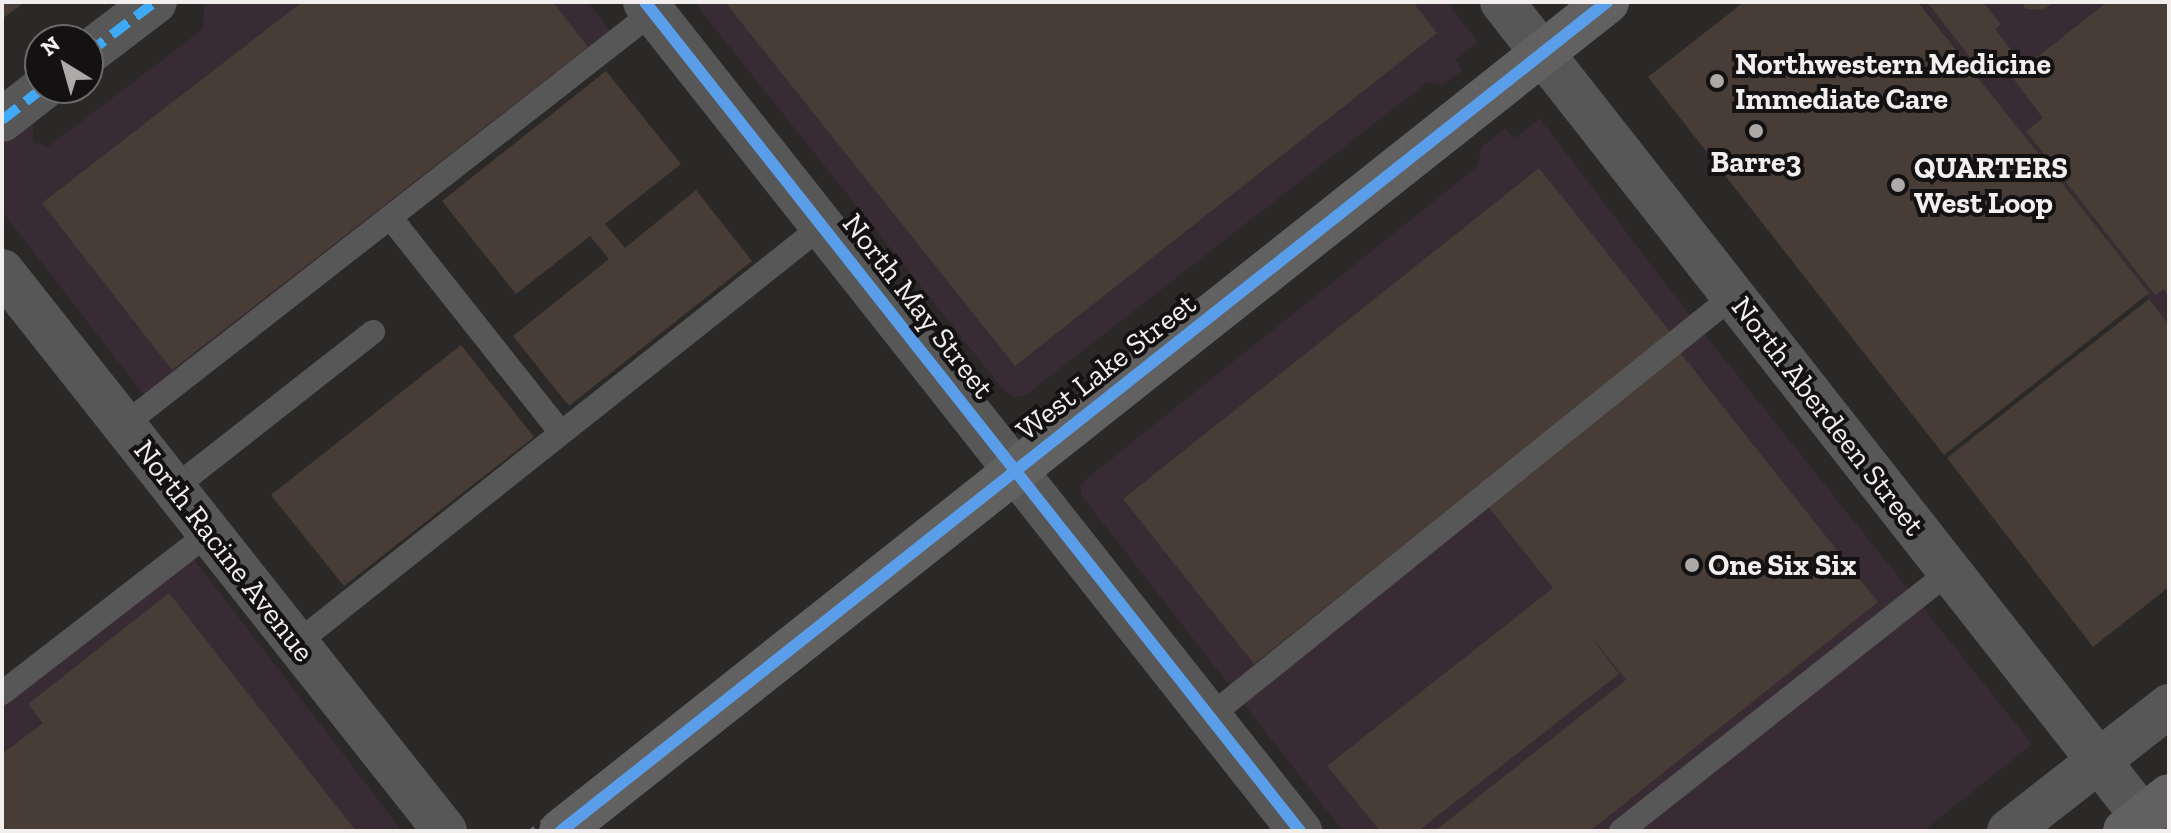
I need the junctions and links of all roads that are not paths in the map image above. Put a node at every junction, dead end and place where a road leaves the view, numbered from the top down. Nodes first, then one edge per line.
1 (155, 2) edge
2 (1502, 2) edge
3 (1607, 2) edge
4 (649, 7) edge
5 (104, 41) edge
6 (1542, 53) junction
7 (24, 103) edge
8 (2, 120) edge
9 (390, 217) junction
10 (822, 226) junction
11 (2, 271) edge
12 (1733, 296) junction
13 (373, 332) dead end
14 (124, 425) junction
15 (561, 433) junction
16 (1016, 471) junction
17 (174, 488) junction
18 (209, 533) junction
19 (1950, 571) junction
20 (297, 643) junction
21 (2, 693) edge
22 (2169, 706) edge
23 (1209, 717) junction
24 (2099, 760) junction
25 (2148, 819) edge
26 (445, 831) edge
27 (561, 831) edge
28 (1300, 831) edge
29 (1621, 831) edge
30 (2009, 831) edge

1 - 5 street
2 - 6 street, North Aberdeen Street
3 - 6 main road, West Lake Street
4 - 9 lane
4 - 10 street, North May Street
6 - 12 street, North Aberdeen Street
6 - 16 main road, West Lake Street
7 - 8 street
9 - 14 lane
9 - 15 lane
10 - 15 lane
10 - 16 street, North May Street
11 - 14 street, North Racine Avenue
12 - 19 street, North Aberdeen Street
12 - 23 lane
13 - 17 lane
14 - 17 street, North Racine Avenue
15 - 20 lane
16 - 23 street, North May Street
16 - 27 main road, West Lake Street
17 - 18 street, North Racine Avenue
18 - 20 street, North Racine Avenue
18 - 21 lane
19 - 24 street, North Aberdeen Street
19 - 29 lane
20 - 26 street, North Racine Avenue
22 - 24 street
23 - 28 street, North May Street
24 - 25 street, North Aberdeen Street
24 - 30 street

